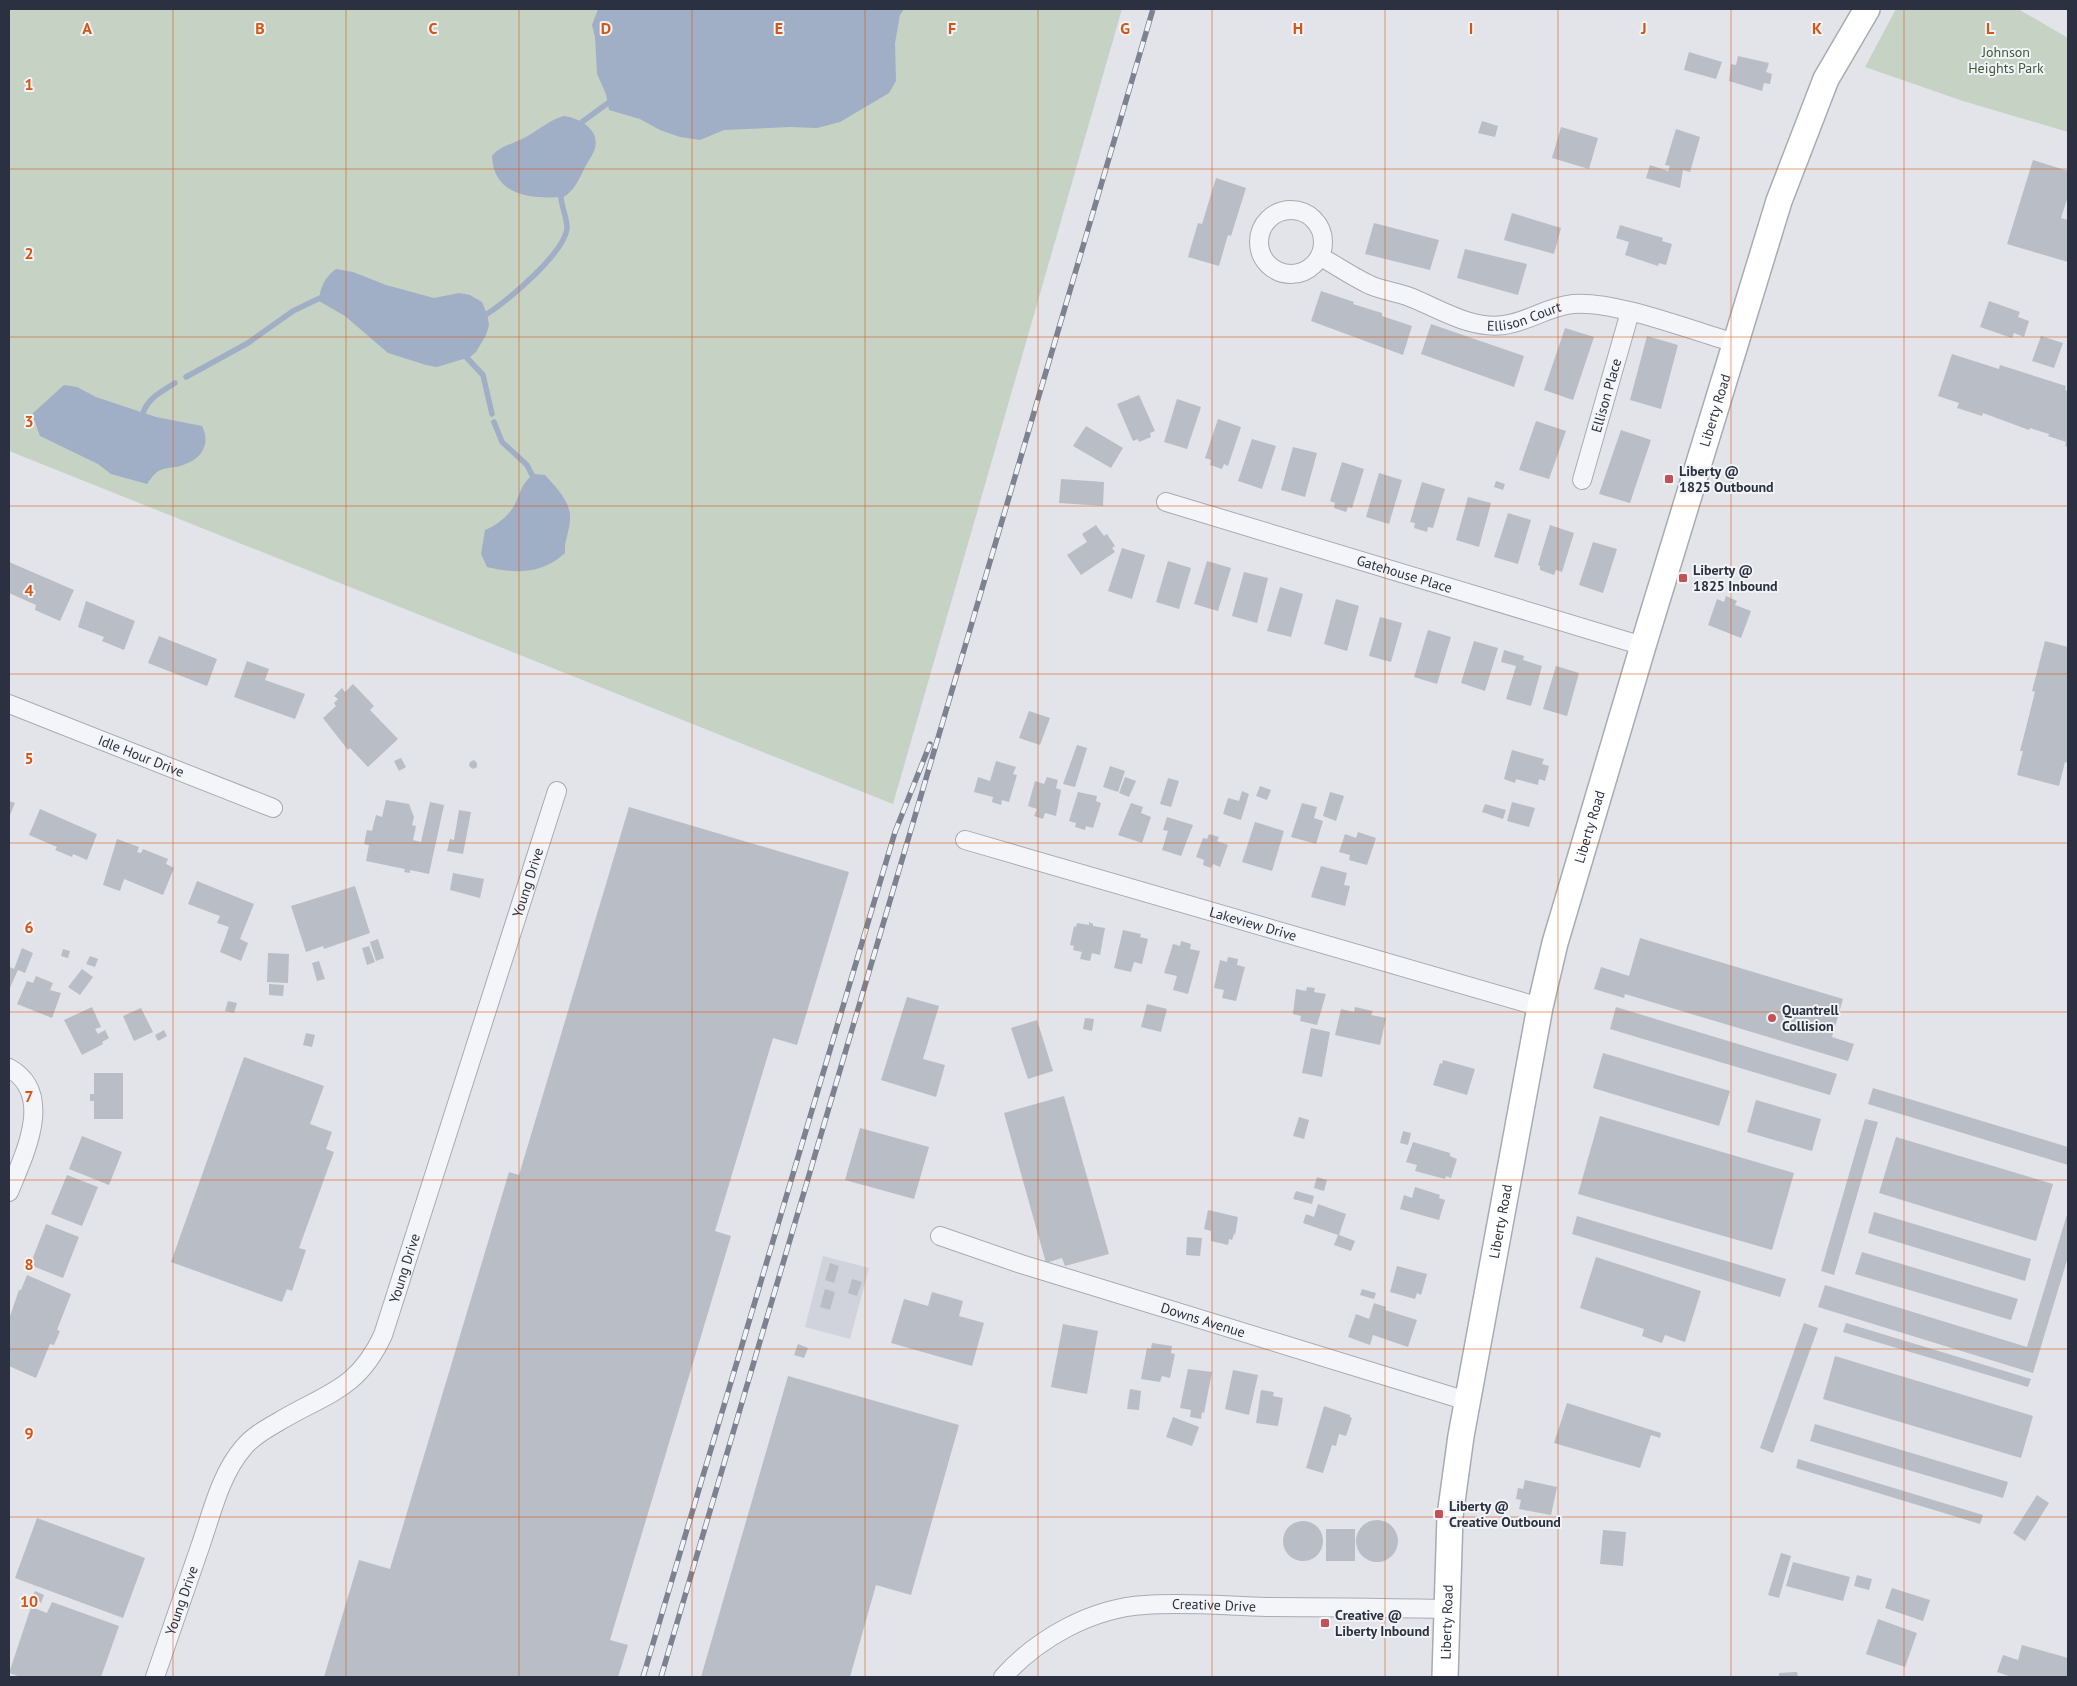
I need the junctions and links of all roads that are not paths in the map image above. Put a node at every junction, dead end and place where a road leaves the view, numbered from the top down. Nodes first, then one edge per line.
1 (1866, 9) edge
2 (1321, 256) dead end
3 (1630, 312) junction
4 (1735, 343) junction
5 (1582, 480) dead end
6 (1166, 502) dead end
7 (1642, 646) junction
8 (9, 704) edge
9 (557, 791) dead end
10 (273, 808) dead end
11 (965, 840) dead end
12 (1540, 1007) junction
13 (9, 1068) edge
14 (9, 1192) edge
15 (940, 1236) dead end
16 (1467, 1401) junction
17 (1446, 1609) junction
18 (155, 1677) edge
19 (1003, 1677) edge
20 (1445, 1677) edge

1 - 4 main road, Liberty Road
2 - 3 street, Ellison Court
3 - 4 street, Ellison Court
3 - 5 street, Ellison Place
4 - 7 main road, Liberty Road
6 - 7 street, Gatehouse Place
7 - 12 main road, Liberty Road
8 - 10 street, Idle Hour Drive
9 - 18 street, Young Drive
11 - 12 street, Lakeview Drive
12 - 16 main road, Liberty Road
13 - 14 street
15 - 16 street, Downs Avenue
16 - 17 main road, Liberty Road
17 - 19 street, Creative Drive
17 - 20 main road, Liberty Road

